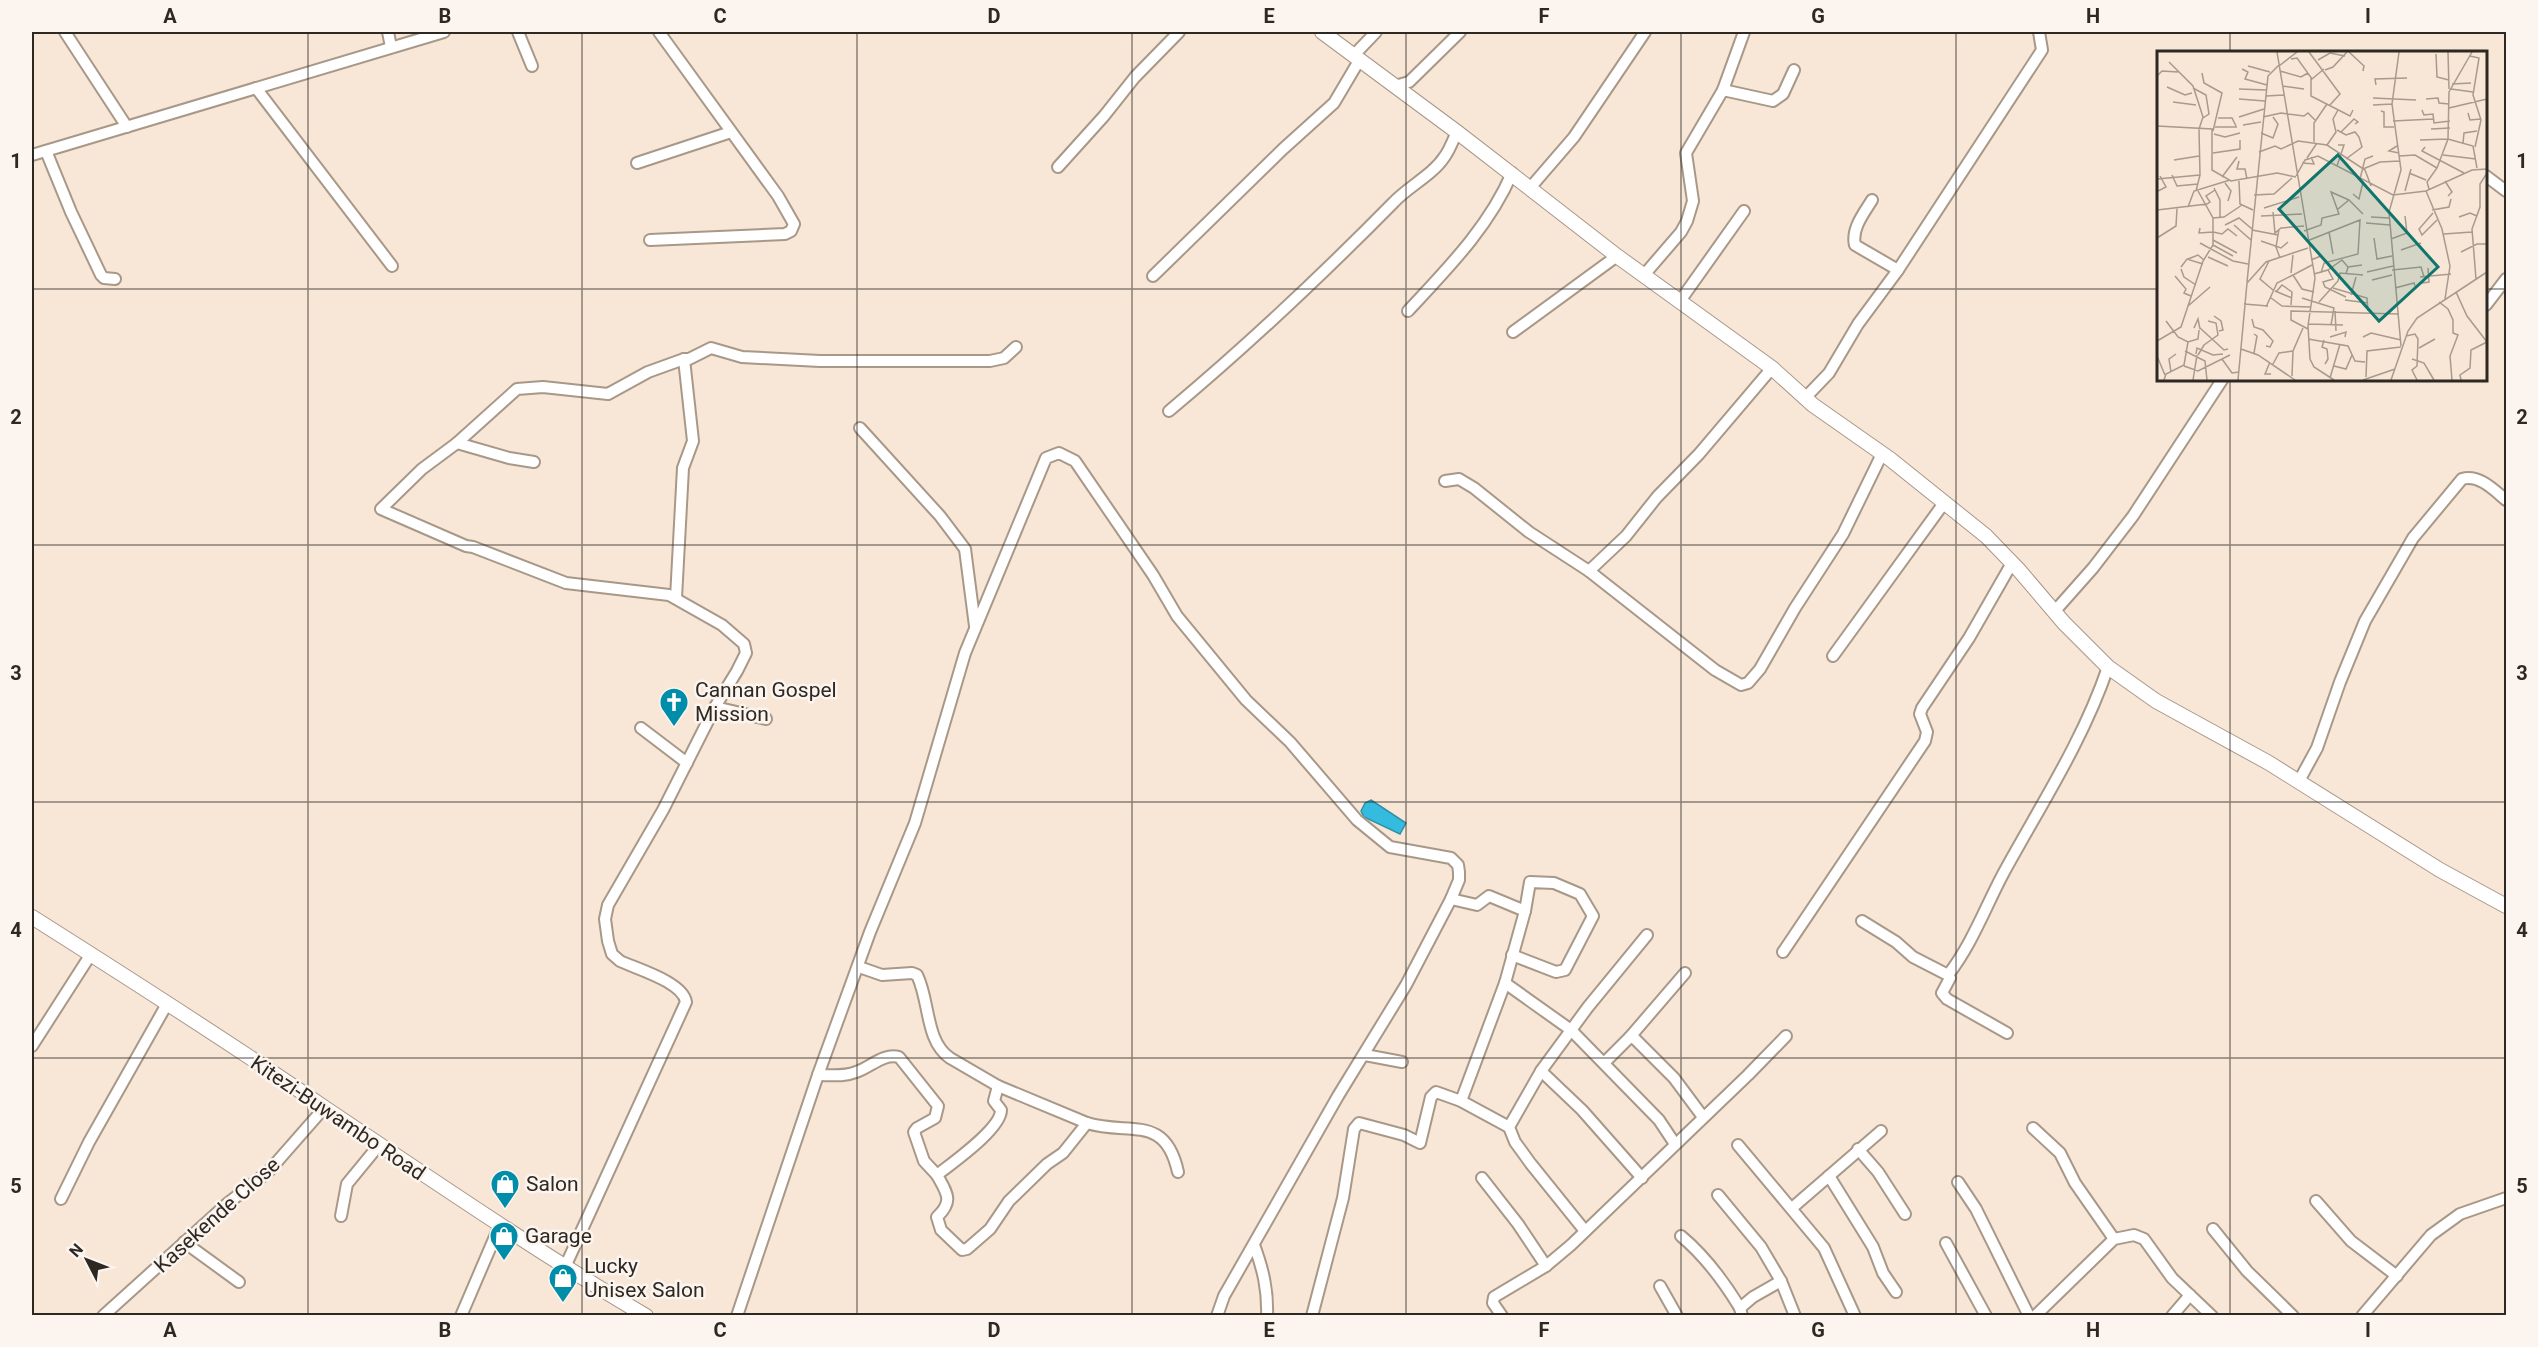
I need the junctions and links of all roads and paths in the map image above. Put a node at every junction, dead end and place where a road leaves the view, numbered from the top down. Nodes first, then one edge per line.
1 (65, 32) edge
2 (388, 32) edge
3 (444, 32) edge
4 (518, 32) edge
5 (659, 32) edge
6 (1179, 32) edge
7 (1322, 32) edge
8 (1376, 32) edge
9 (1460, 32) edge
10 (1645, 32) edge
11 (1744, 32) edge
12 (2039, 32) edge
13 (391, 47) junction
14 (1357, 57) junction
15 (532, 66) dead end
16 (1794, 70) dead end
17 (1395, 86) junction
18 (256, 88) junction
19 (1722, 90) junction
20 (127, 127) junction
21 (731, 132) junction
22 (1457, 132) junction
23 (46, 151) junction
24 (32, 155) edge
25 (637, 163) dead end
26 (1058, 167) dead end
27 (1512, 173) junction
28 (2487, 177) edge
29 (1530, 188) junction
30 (2506, 191) edge
31 (1872, 200) dead end
32 (1744, 211) dead end
33 (650, 240) dead end
34 (1617, 256) junction
35 (392, 266) dead end
36 (1898, 270) junction
37 (1644, 275) junction
38 (1153, 276) dead end
39 (114, 279) dead end
40 (2506, 279) edge
41 (2488, 298) edge
42 (1680, 301) junction
43 (1408, 311) dead end
44 (1513, 332) dead end
45 (1016, 347) dead end
46 (684, 359) junction
47 (1772, 368) junction
48 (2221, 381) edge
49 (1805, 398) junction
50 (1169, 411) dead end
51 (860, 428) dead end
52 (457, 443) junction
53 (1882, 454) junction
54 (534, 462) dead end
55 (1445, 481) dead end
56 (2506, 500) edge
57 (1944, 503) junction
58 (2012, 563) junction
59 (1589, 571) junction
60 (676, 598) junction
61 (2054, 612) junction
62 (975, 627) junction
63 (1833, 656) dead end
64 (2108, 667) junction
65 (715, 707) junction
66 (766, 719) dead end
67 (641, 728) dead end
68 (687, 763) junction
69 (2299, 781) junction
70 (1451, 898) junction
71 (2506, 906) edge
72 (1525, 911) junction
73 (32, 917) edge
74 (1862, 921) dead end
75 (1647, 935) dead end
76 (1783, 952) dead end
77 (91, 954) junction
78 (1512, 954) junction
79 (859, 967) junction
80 (1685, 973) dead end
81 (1948, 975) junction
82 (1504, 983) junction
83 (167, 1004) junction
84 (1571, 1030) junction
85 (2007, 1033) dead end
86 (1785, 1036) dead end
87 (1630, 1037) junction
88 (32, 1046) edge
89 (1365, 1055) junction
90 (1402, 1062) dead end
91 (1604, 1063) junction
92 (1541, 1071) junction
93 (818, 1075) junction
94 (998, 1086) junction
95 (1461, 1101) junction
96 (325, 1107) junction
97 (1703, 1117) junction
98 (1087, 1123) junction
99 (1509, 1128) junction
100 (2033, 1128) dead end
101 (1881, 1131) dead end
102 (379, 1144) junction
103 (1675, 1144) junction
104 (1738, 1144) dead end
105 (1858, 1149) junction
106 (1178, 1172) dead end
107 (937, 1175) junction
108 (1829, 1176) junction
109 (1482, 1178) dead end
110 (1642, 1178) junction
111 (1958, 1182) dead end
112 (1718, 1195) dead end
113 (2506, 1198) edge
114 (61, 1199) dead end
115 (2316, 1202) dead end
116 (1792, 1208) junction
117 (1905, 1214) dead end
118 (341, 1216) dead end
119 (500, 1225) junction
120 (2213, 1229) dead end
121 (1585, 1231) junction
122 (1681, 1236) dead end
123 (2114, 1239) junction
124 (184, 1242) junction
125 (1946, 1244) dead end
126 (1254, 1245) junction
127 (1546, 1266) junction
128 (565, 1267) junction
129 (2397, 1276) junction
130 (1781, 1281) junction
131 (239, 1282) dead end
132 (1660, 1287) dead end
133 (1896, 1292) dead end
134 (2190, 1296) junction
135 (1741, 1312) edge
136 (1673, 1314) edge
137 (103, 1316) edge
138 (461, 1316) edge
139 (646, 1316) edge
140 (737, 1316) edge
141 (1217, 1316) edge
142 (1267, 1316) edge
143 (1312, 1316) edge
144 (1502, 1316) edge
145 (1795, 1316) edge
146 (1855, 1316) edge
147 (1986, 1316) edge
148 (2029, 1316) edge
149 (2035, 1316) edge
150 (2172, 1316) edge
151 (2212, 1316) edge
152 (2293, 1316) edge
153 (2362, 1316) edge

1 - 20 street
2 - 13 street
3 - 13 street
4 - 15 street
5 - 21 street
6 - 26 street
7 - 14 street
8 - 14 street
9 - 17 street
10 - 29 street
11 - 19 street
12 - 36 street
13 - 18 street
14 - 17 street
14 - 38 street
16 - 19 street
17 - 22 street
18 - 20 street
18 - 35 street
19 - 37 street
20 - 23 street
21 - 25 street
21 - 33 street
22 - 27 street
22 - 50 street
23 - 24 street
23 - 39 street
27 - 29 street
27 - 43 street
28 - 30 street
29 - 34 street
31 - 36 street
32 - 42 street
34 - 37 street
34 - 44 street
36 - 49 street
37 - 42 street
40 - 41 street
42 - 47 street
45 - 46 street
46 - 52 street
46 - 60 street
47 - 49 street
47 - 59 street
48 - 61 street
49 - 53 street
51 - 62 street
52 - 54 street
52 - 60 street
53 - 57 street
53 - 59 street
55 - 59 street
56 - 69 street
57 - 58 street
57 - 63 street
58 - 61 street
58 - 76 street
60 - 65 street
61 - 64 street
62 - 70 street
62 - 79 street
64 - 69 street
64 - 81 street
65 - 66 street
65 - 68 street
67 - 68 street
68 - 128 street
69 - 71 street
70 - 72 street
70 - 89 street
72 - 78 street
72 - 78 street
73 - 77 street, Kitezi-Buwambo Road
74 - 81 street
75 - 84 street
77 - 83 street, Kitezi-Buwambo Road
77 - 88 street
78 - 82 street
79 - 93 street
79 - 94 street
80 - 87 street
81 - 85 street
82 - 84 street
82 - 95 street
83 - 96 street, Kitezi-Buwambo Road
83 - 114 street
84 - 91 street
84 - 92 street
86 - 97 street
87 - 91 street
87 - 97 street
89 - 90 street
89 - 126 street
91 - 103 street
92 - 99 street
92 - 110 street
93 - 107 street
93 - 140 street
94 - 98 street
94 - 107 street
95 - 99 street
95 - 143 street
96 - 102 street, Kitezi-Buwambo Road
96 - 124 street, Kasekende Close
97 - 103 street
98 - 106 street
98 - 107 street
99 - 121 street
100 - 123 street
101 - 105 street
102 - 118 street
102 - 119 street, Kitezi-Buwambo Road
103 - 110 street
104 - 116 street
105 - 108 street
105 - 117 street
108 - 116 street
108 - 133 street
109 - 127 street
110 - 121 street
111 - 148 street
112 - 130 street
113 - 129 street
115 - 129 street
116 - 146 street
119 - 128 street, Kitezi-Buwambo Road
119 - 138 street
120 - 152 street
121 - 127 street
122 - 135 street
123 - 134 street
123 - 149 street
124 - 131 street
124 - 137 street, Kasekende Close
125 - 147 street
126 - 141 street
126 - 142 street
127 - 144 street
128 - 139 street, Kitezi-Buwambo Road
129 - 153 street
130 - 135 street
130 - 145 street
132 - 136 street
134 - 150 street
134 - 151 street

